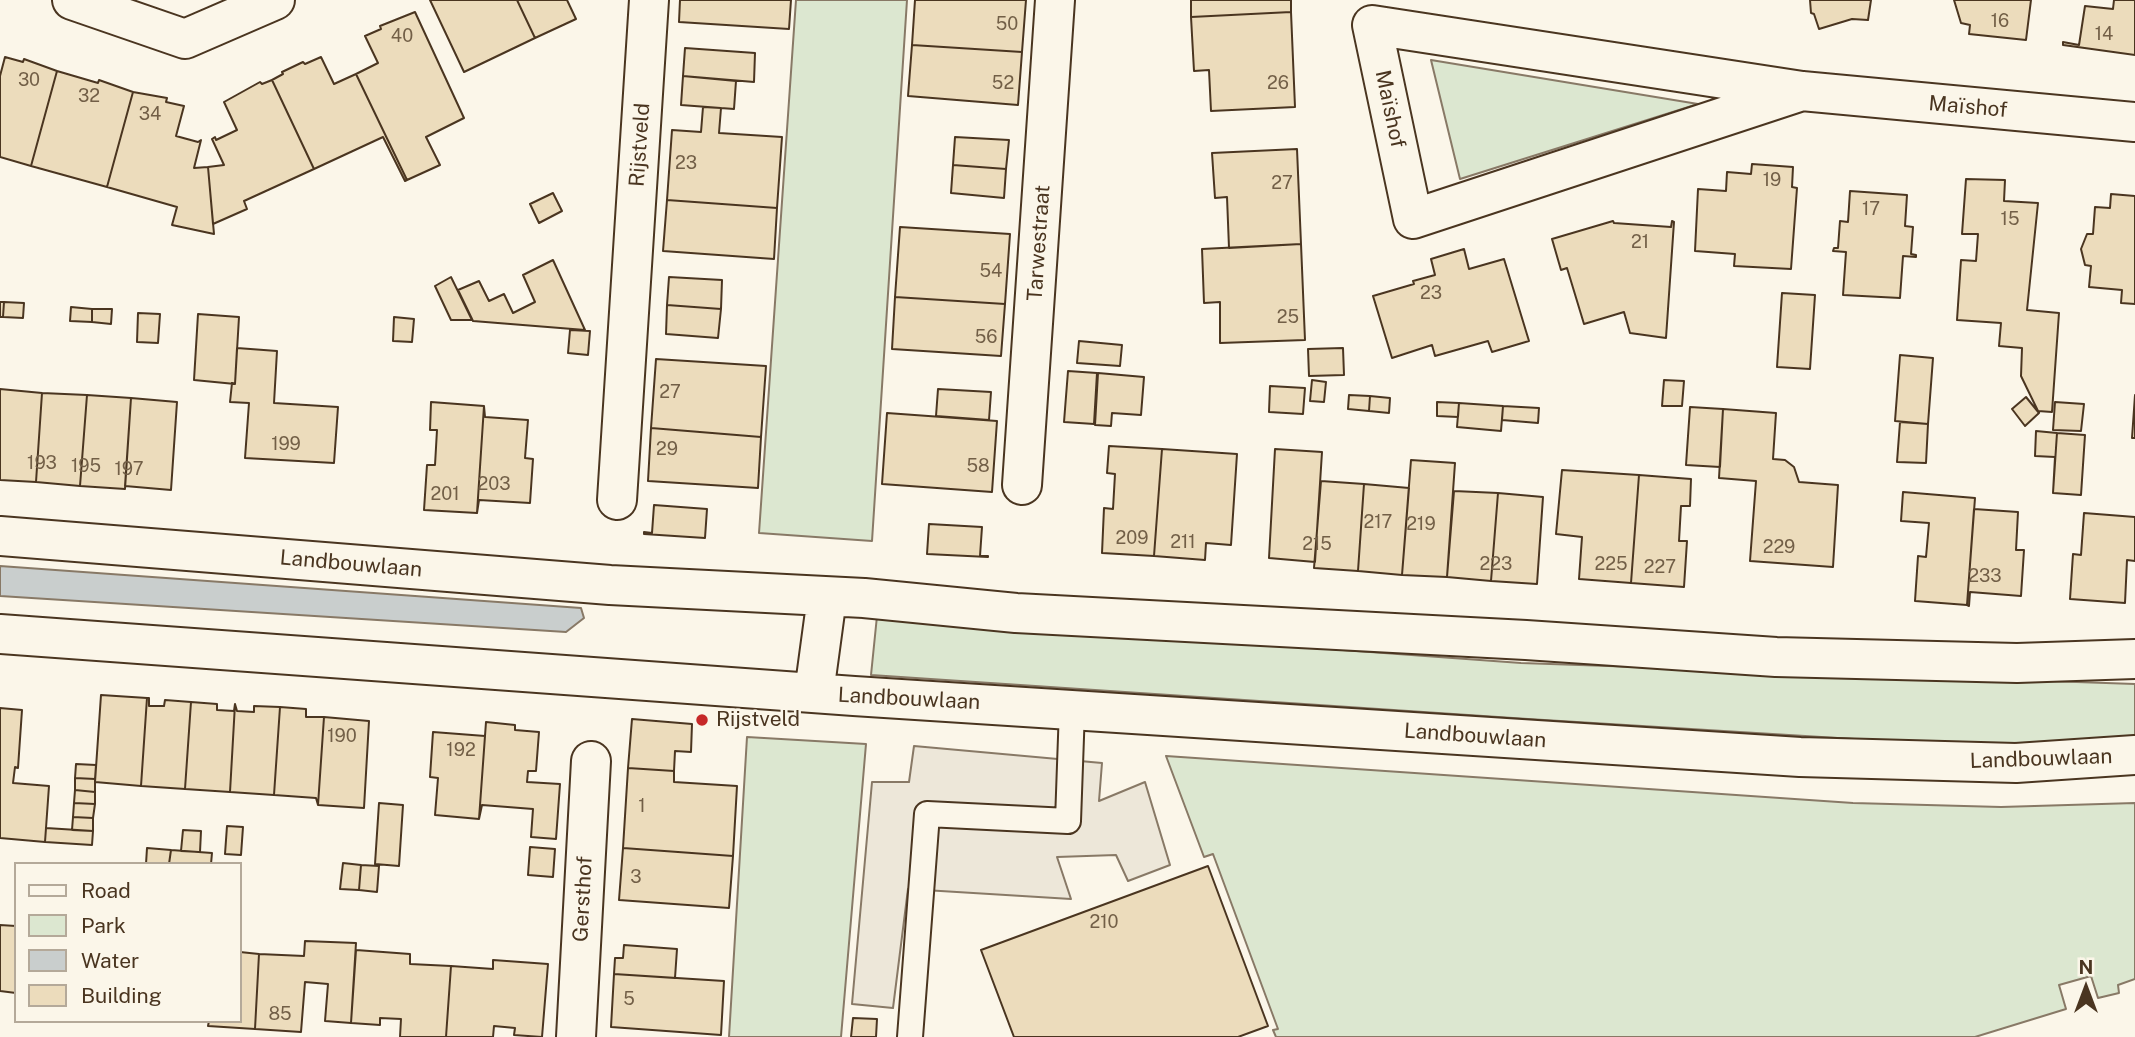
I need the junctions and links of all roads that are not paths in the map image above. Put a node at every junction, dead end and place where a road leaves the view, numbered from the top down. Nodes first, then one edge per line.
1 (72, 0) edge
2 (275, 0) edge
3 (649, 0) edge
4 (1055, 0) edge
5 (1802, 91) junction
6 (2135, 122) edge
7 (1022, 485) dead end
8 (617, 500) dead end
9 (0, 536) edge
10 (827, 597) junction
11 (0, 634) edge
12 (2135, 659) edge
13 (814, 693) junction
14 (1072, 709) junction
15 (2135, 755) edge
16 (591, 761) dead end
17 (576, 1037) edge
18 (909, 1037) edge

1 - 2 street
3 - 8 street, Rijstveld
4 - 7 street, Tarwestraat
5 - 5 street, Maïshof
5 - 6 street, Maïshof
9 - 10 street, Landbouwlaan
10 - 12 street, Landbouwlaan
10 - 13 street, Landbouwlaan
11 - 13 street, Landbouwlaan
13 - 14 street, Landbouwlaan
14 - 15 street, Landbouwlaan
14 - 18 lane
16 - 17 street, Gersthof

